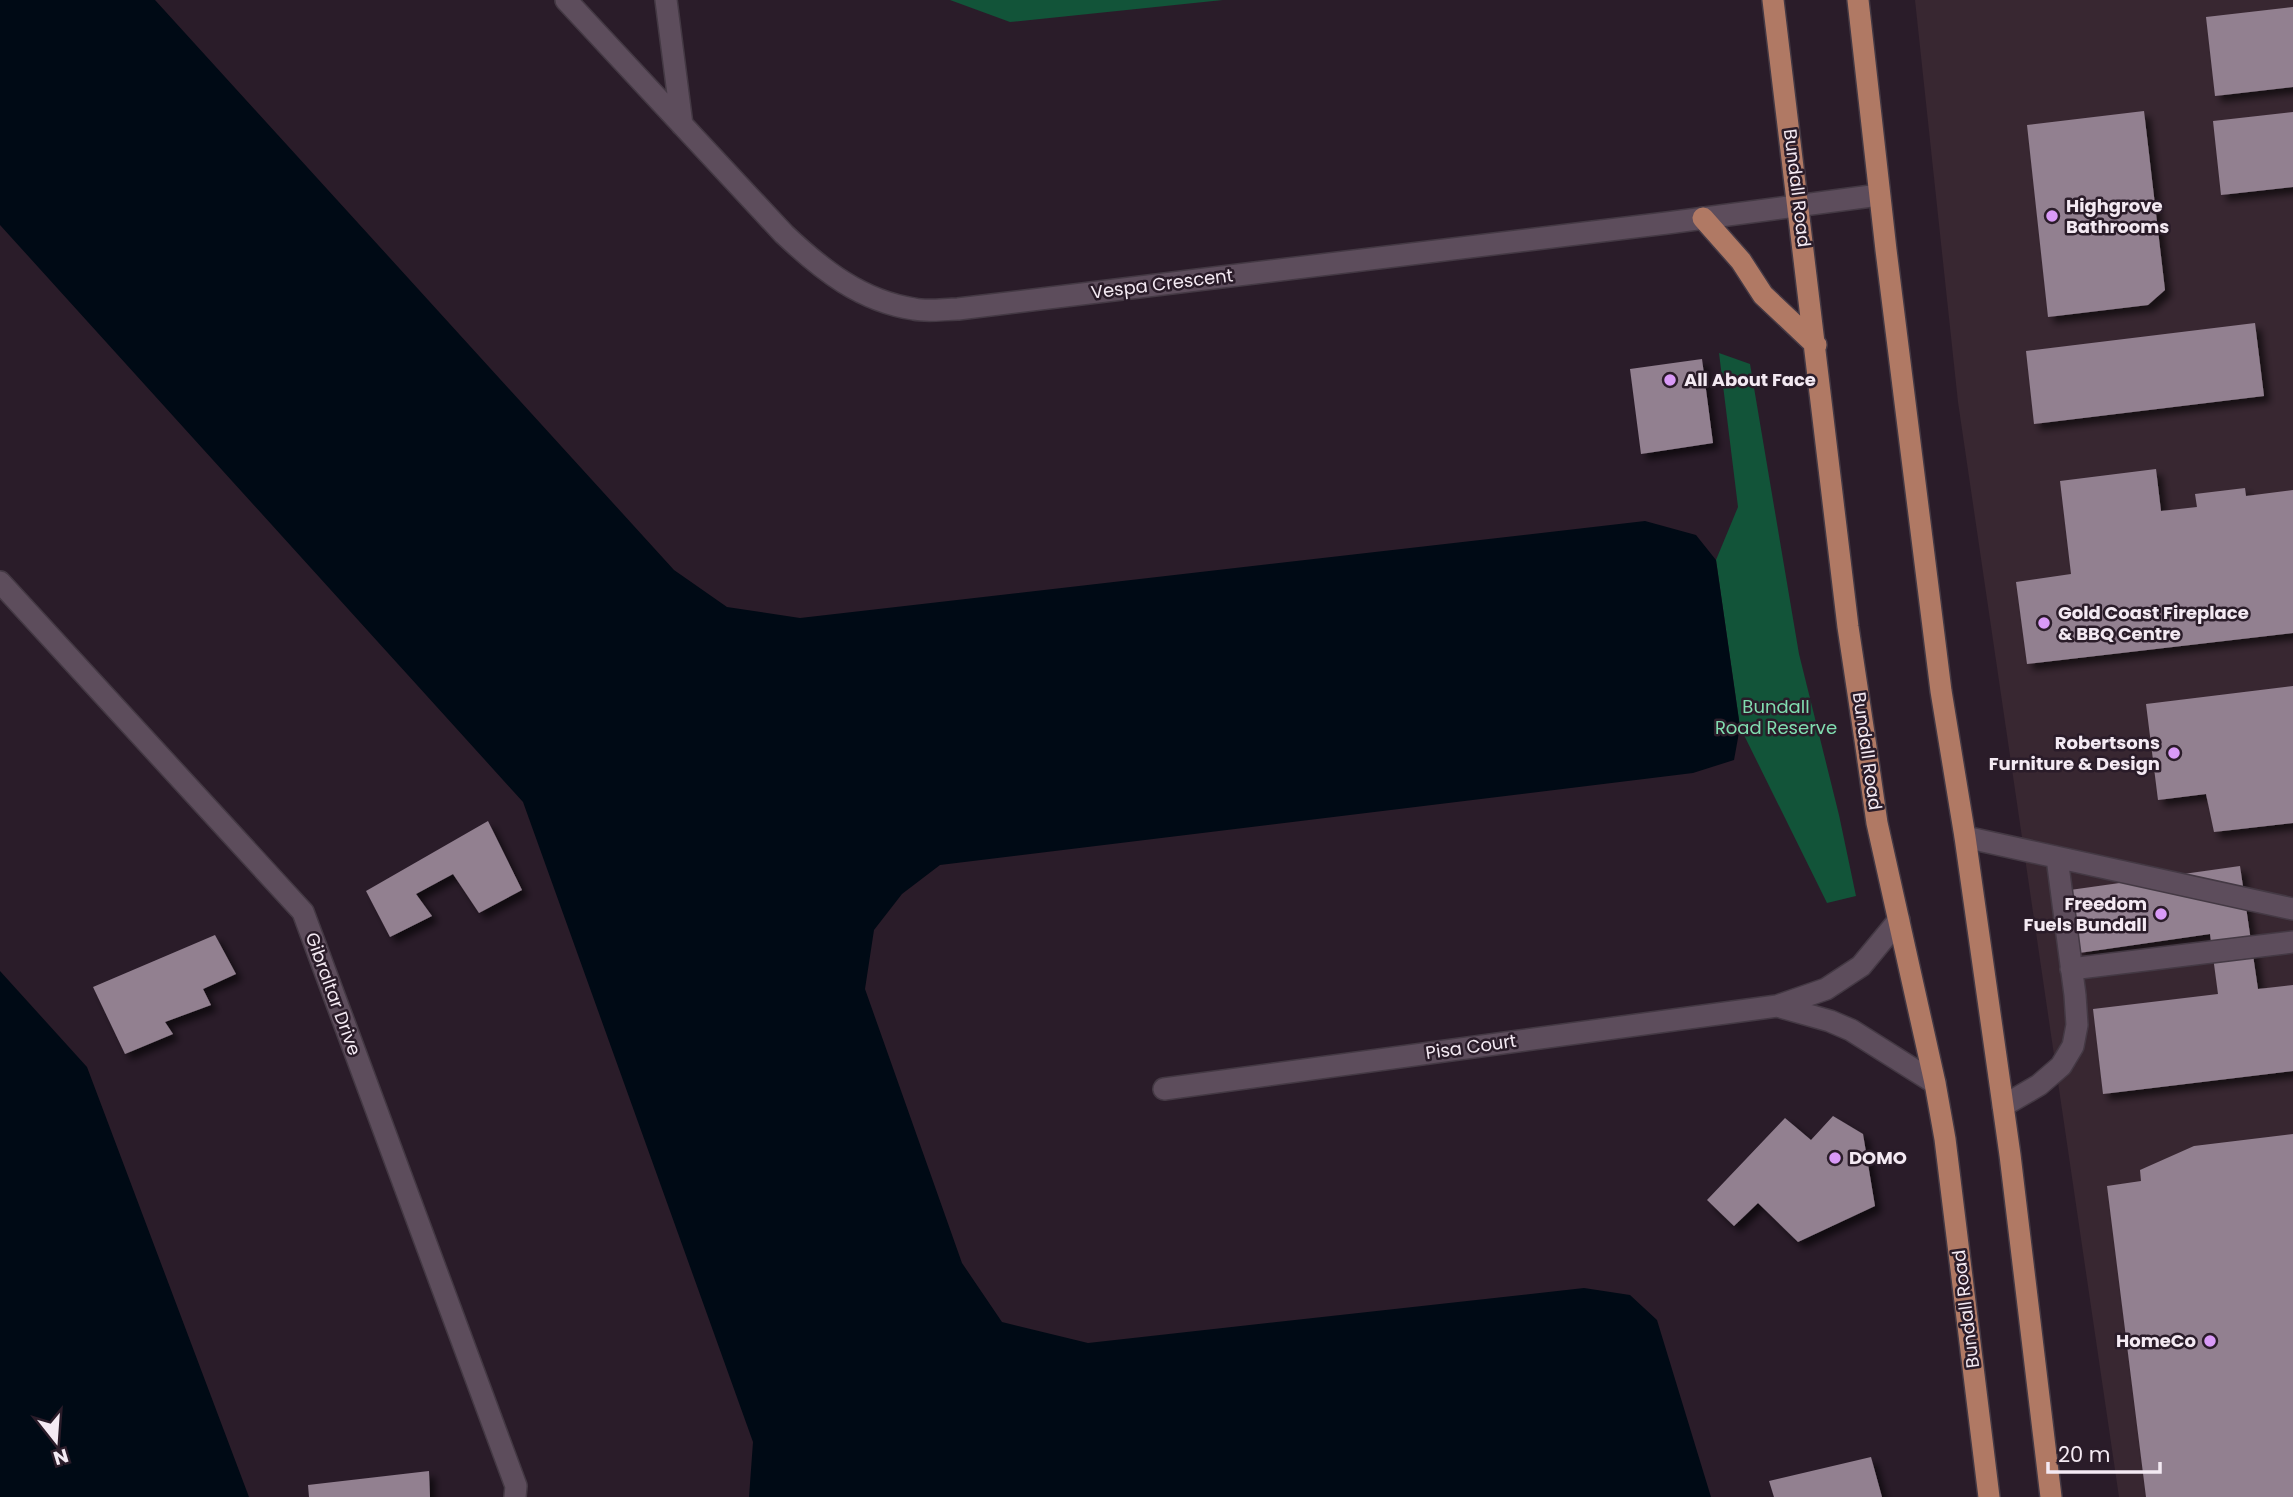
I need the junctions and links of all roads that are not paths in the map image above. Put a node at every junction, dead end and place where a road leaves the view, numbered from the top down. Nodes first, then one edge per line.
1 (566, 0) edge
2 (666, 0) edge
3 (1773, 0) edge
4 (1858, 0) edge
5 (682, 125) junction
6 (1880, 195) junction
7 (1799, 205) junction
8 (1703, 218) junction
9 (1816, 345) junction
10 (0, 582) edge
11 (1965, 837) junction
12 (2057, 858) junction
13 (2293, 909) edge
14 (1899, 920) junction
15 (2293, 942) edge
16 (2071, 969) junction
17 (1777, 1006) junction
18 (1935, 1083) junction
19 (1164, 1089) dead end
20 (2003, 1106) junction
21 (515, 1497) edge
22 (1989, 1497) edge
23 (2051, 1497) edge

1 - 5 street, Vespa Crescent
2 - 5 street
3 - 7 main road, Bundall Road
4 - 6 main road
5 - 8 street, Vespa Crescent
6 - 7 street, Vespa Crescent
6 - 11 main road
7 - 8 street, Vespa Crescent
7 - 9 main road, Bundall Road
8 - 9 main road
9 - 14 main road, Bundall Road
10 - 21 street, Gibraltar Drive
11 - 12 street
11 - 20 main road
12 - 13 street
12 - 16 street
14 - 17 street, Pisa Court
14 - 18 main road, Bundall Road
15 - 16 street
16 - 20 street
17 - 18 street, Pisa Court
17 - 19 street, Pisa Court
18 - 22 main road, Bundall Road
20 - 23 main road

